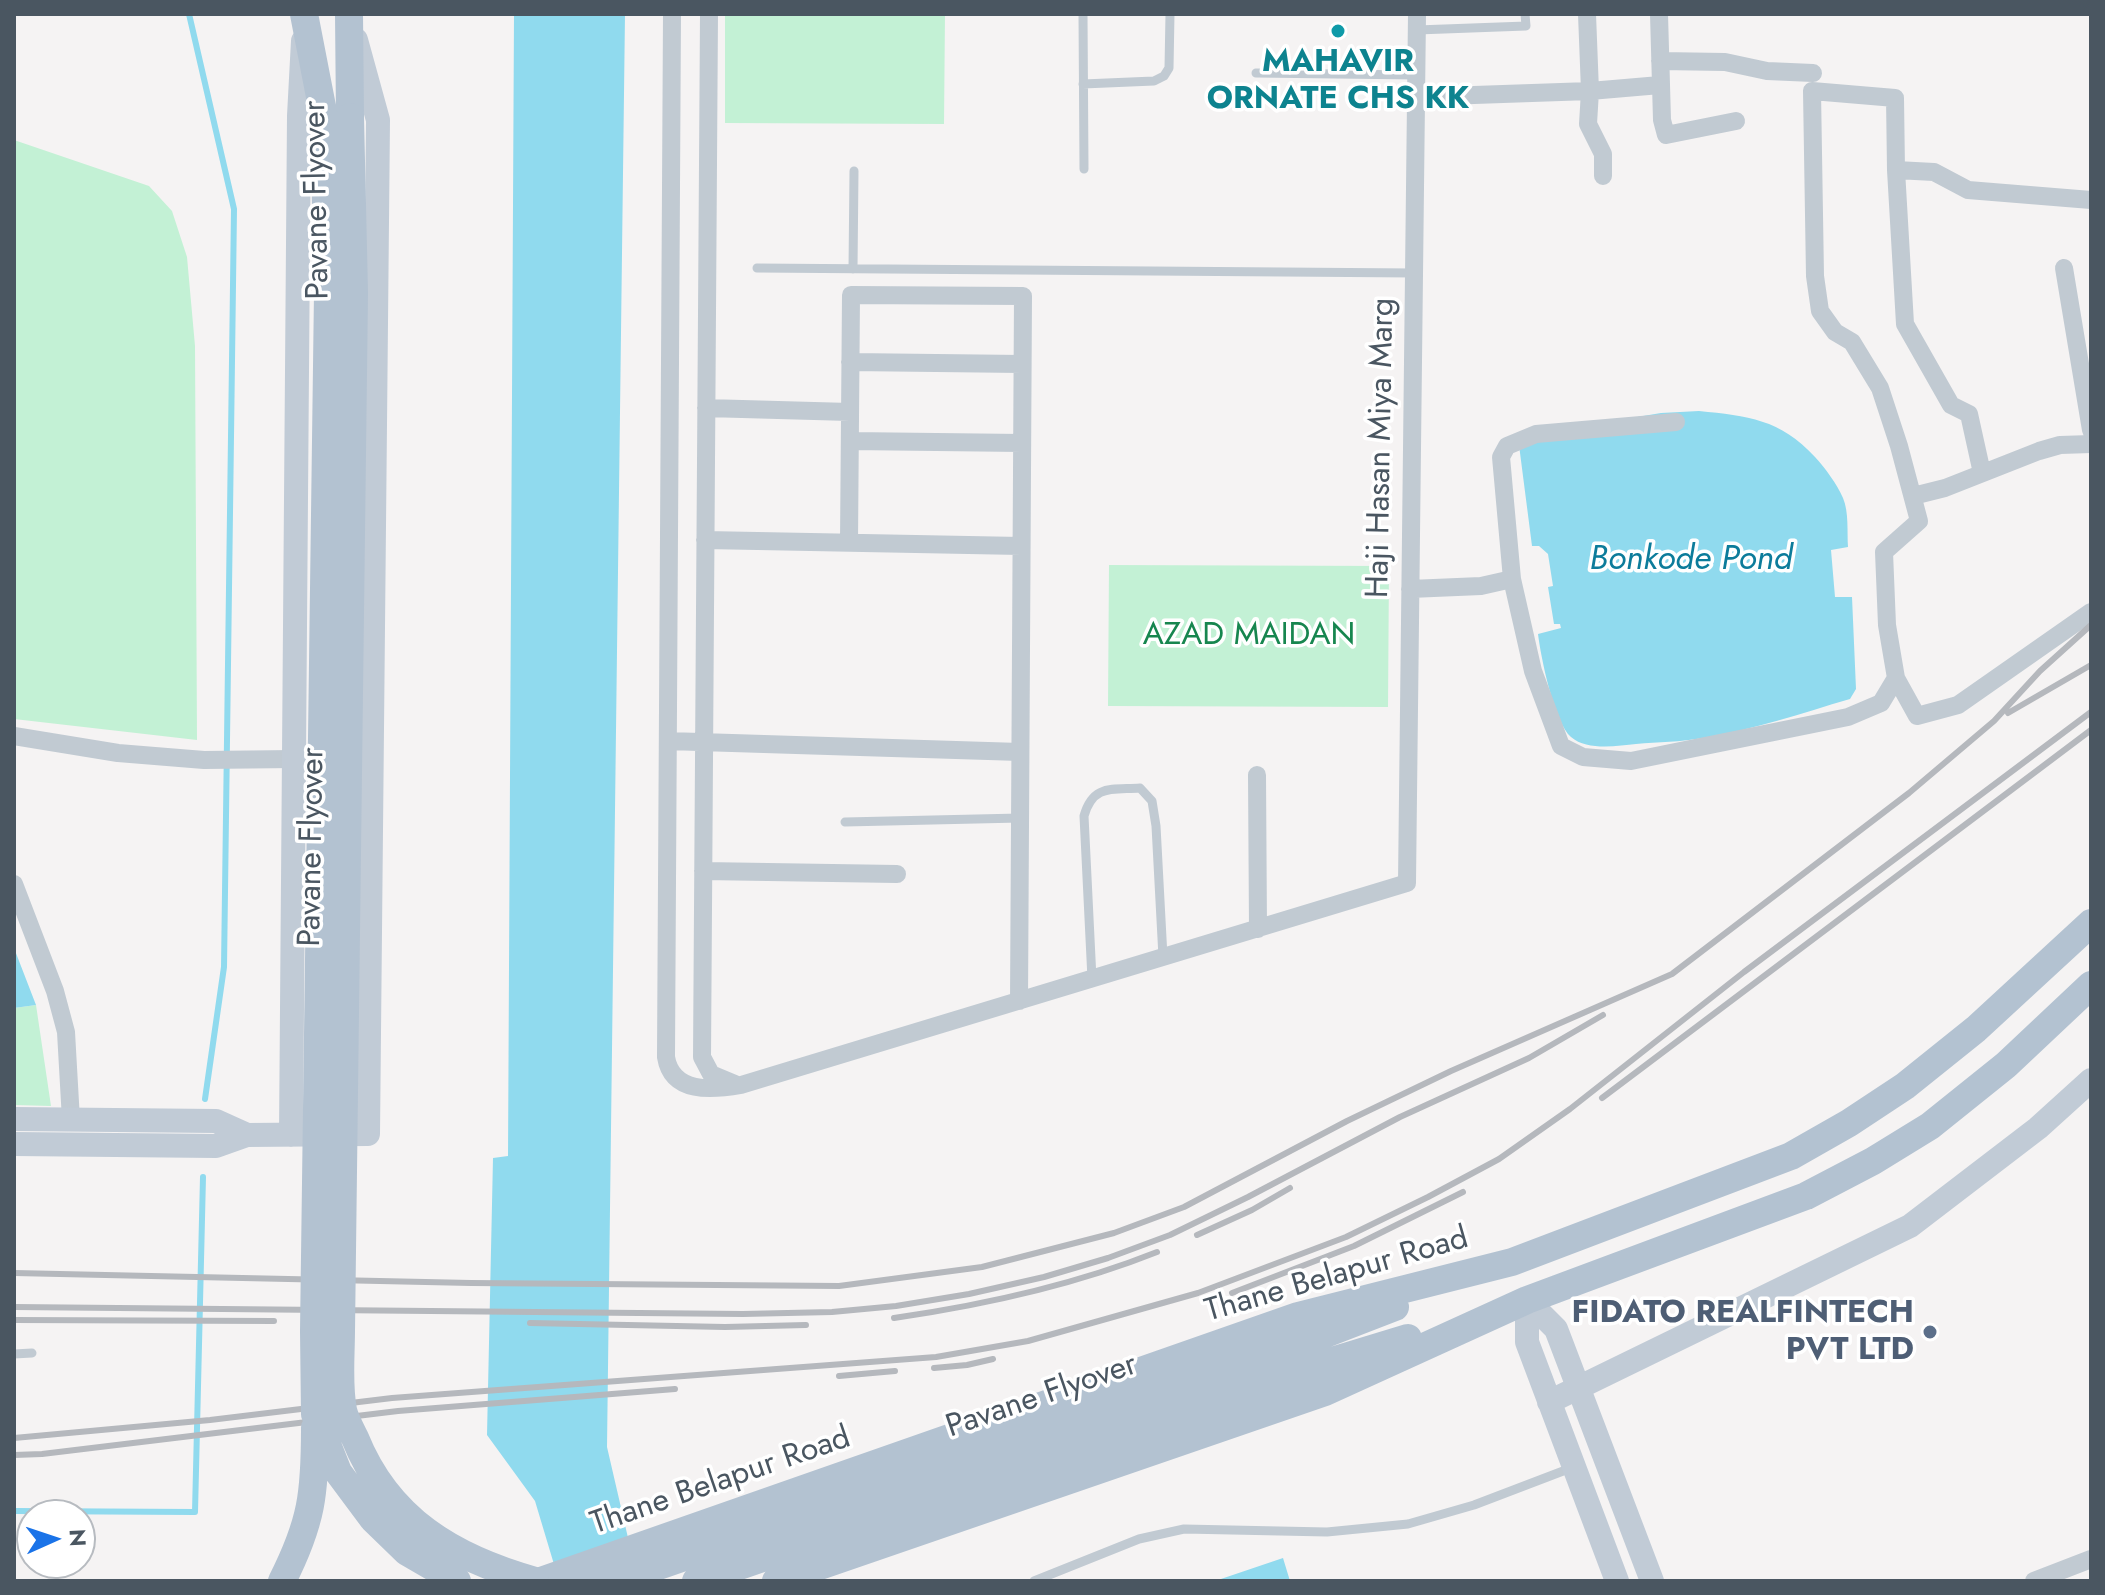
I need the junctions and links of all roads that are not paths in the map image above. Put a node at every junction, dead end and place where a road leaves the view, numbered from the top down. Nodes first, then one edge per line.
1 (349, 14) edge
2 (672, 14) edge
3 (709, 14) edge
4 (1083, 14) edge
5 (1170, 14) edge
6 (1525, 14) edge
7 (1587, 14) edge
8 (1659, 14) edge
9 (304, 15) edge
10 (1417, 22) edge
11 (1660, 61) junction
12 (1256, 73) dead end
13 (1813, 73) dead end
14 (1416, 75) junction
15 (1083, 84) junction
16 (1660, 85) junction
17 (1590, 91) junction
18 (1416, 97) junction
19 (337, 117) junction
20 (1736, 121) dead end
21 (1084, 169) dead end
22 (1896, 170) junction
23 (854, 171) dead end
24 (1603, 176) dead end
25 (2091, 200) edge
26 (757, 268) dead end
27 (2064, 268) dead end
28 (853, 269) junction
29 (1414, 273) junction
30 (850, 362) junction
31 (1022, 364) junction
32 (706, 408) junction
33 (850, 412) junction
34 (1676, 422) dead end
35 (2091, 430) edge
36 (850, 441) junction
37 (1022, 443) junction
38 (2091, 444) edge
39 (1982, 473) junction
40 (1913, 496) junction
41 (705, 540) junction
42 (849, 542) junction
43 (1021, 546) junction
44 (1512, 579) junction
45 (1410, 589) junction
46 (2091, 612) edge
47 (1896, 678) junction
48 (14, 736) edge
49 (668, 741) junction
50 (704, 742) junction
51 (1020, 752) junction
52 (295, 759) junction
53 (1257, 775) dead end
54 (1020, 818) junction
55 (845, 822) dead end
56 (703, 871) junction
57 (897, 874) dead end
58 (14, 884) edge
59 (2091, 923) edge
60 (1258, 929) junction
61 (1163, 957) junction
62 (1092, 979) junction
63 (2091, 985) edge
64 (1019, 1001) junction
65 (2091, 1080) edge
66 (741, 1085) junction
67 (14, 1119) edge
68 (71, 1120) junction
69 (247, 1135) junction
70 (291, 1135) junction
71 (14, 1144) edge
72 (1512, 1262) junction
73 (1527, 1300) junction
74 (32, 1353) dead end
75 (14, 1354) edge
76 (1312, 1354) junction
77 (1580, 1388) junction
78 (1549, 1402) junction
79 (315, 1414) junction
80 (1574, 1466) junction
81 (2091, 1559) edge
82 (543, 1580) edge
83 (282, 1581) edge
84 (457, 1581) edge
85 (590, 1581) edge
86 (696, 1581) edge
87 (776, 1581) edge
88 (1034, 1581) edge
89 (1617, 1581) edge
90 (1652, 1581) edge
91 (2034, 1581) edge

1 - 19 main road, Pavane Flyover
1 - 70 main road
2 - 49 street
3 - 32 street
4 - 15 lane
5 - 15 lane
6 - 10 lane
7 - 17 street
8 - 11 street
9 - 19 main road, Pavane Flyover
9 - 52 main road
10 - 14 street, Haji Hasan Miya Marg
11 - 13 street
11 - 16 street
12 - 14 lane
14 - 18 street, Haji Hasan Miya Marg
15 - 21 lane
16 - 17 street
16 - 20 street
17 - 18 street
17 - 24 street
18 - 29 street, Haji Hasan Miya Marg
19 - 79 main road, Pavane Flyover, bridge
19 - 82 main road, Pavane Flyover, bridge
22 - 25 street
22 - 39 street
22 - 40 street
23 - 28 lane
26 - 28 lane
27 - 35 street
28 - 29 lane
29 - 45 street, Haji Hasan Miya Marg
30 - 31 street
30 - 31 street
30 - 33 street
31 - 37 street
32 - 33 street
32 - 41 street
33 - 36 street
34 - 44 street
36 - 37 street
36 - 42 street
37 - 43 street
38 - 39 street
39 - 40 street
40 - 47 street
41 - 42 street
41 - 50 street
42 - 43 street
43 - 51 street
44 - 45 street
44 - 47 street
45 - 60 street, Haji Hasan Miya Marg
46 - 47 street
48 - 52 street
49 - 50 street
49 - 66 street
50 - 51 street
50 - 56 street
51 - 54 street
52 - 70 main road
53 - 60 street
54 - 55 lane
54 - 64 street
56 - 57 street
56 - 66 street
58 - 68 street
59 - 72 main road, Thane Belapur Road
60 - 61 street
61 - 62 street
61 - 62 lane
62 - 64 street
63 - 73 main road
64 - 66 street
65 - 77 main road
67 - 68 main road
68 - 69 main road
69 - 70 main road
69 - 71 main road
72 - 76 main road, Pavane Flyover
72 - 82 main road, Thane Belapur Road
73 - 76 main road, Pavane Flyover
73 - 77 main road
73 - 78 main road
73 - 87 main road
74 - 75 lane
76 - 85 main road, Pavane Flyover
76 - 86 main road, Pavane Flyover
77 - 78 main road
77 - 90 main road
78 - 80 main road
79 - 83 main road, bridge
79 - 84 main road, Pavane Flyover, bridge
80 - 88 lane
80 - 89 main road
81 - 91 street

